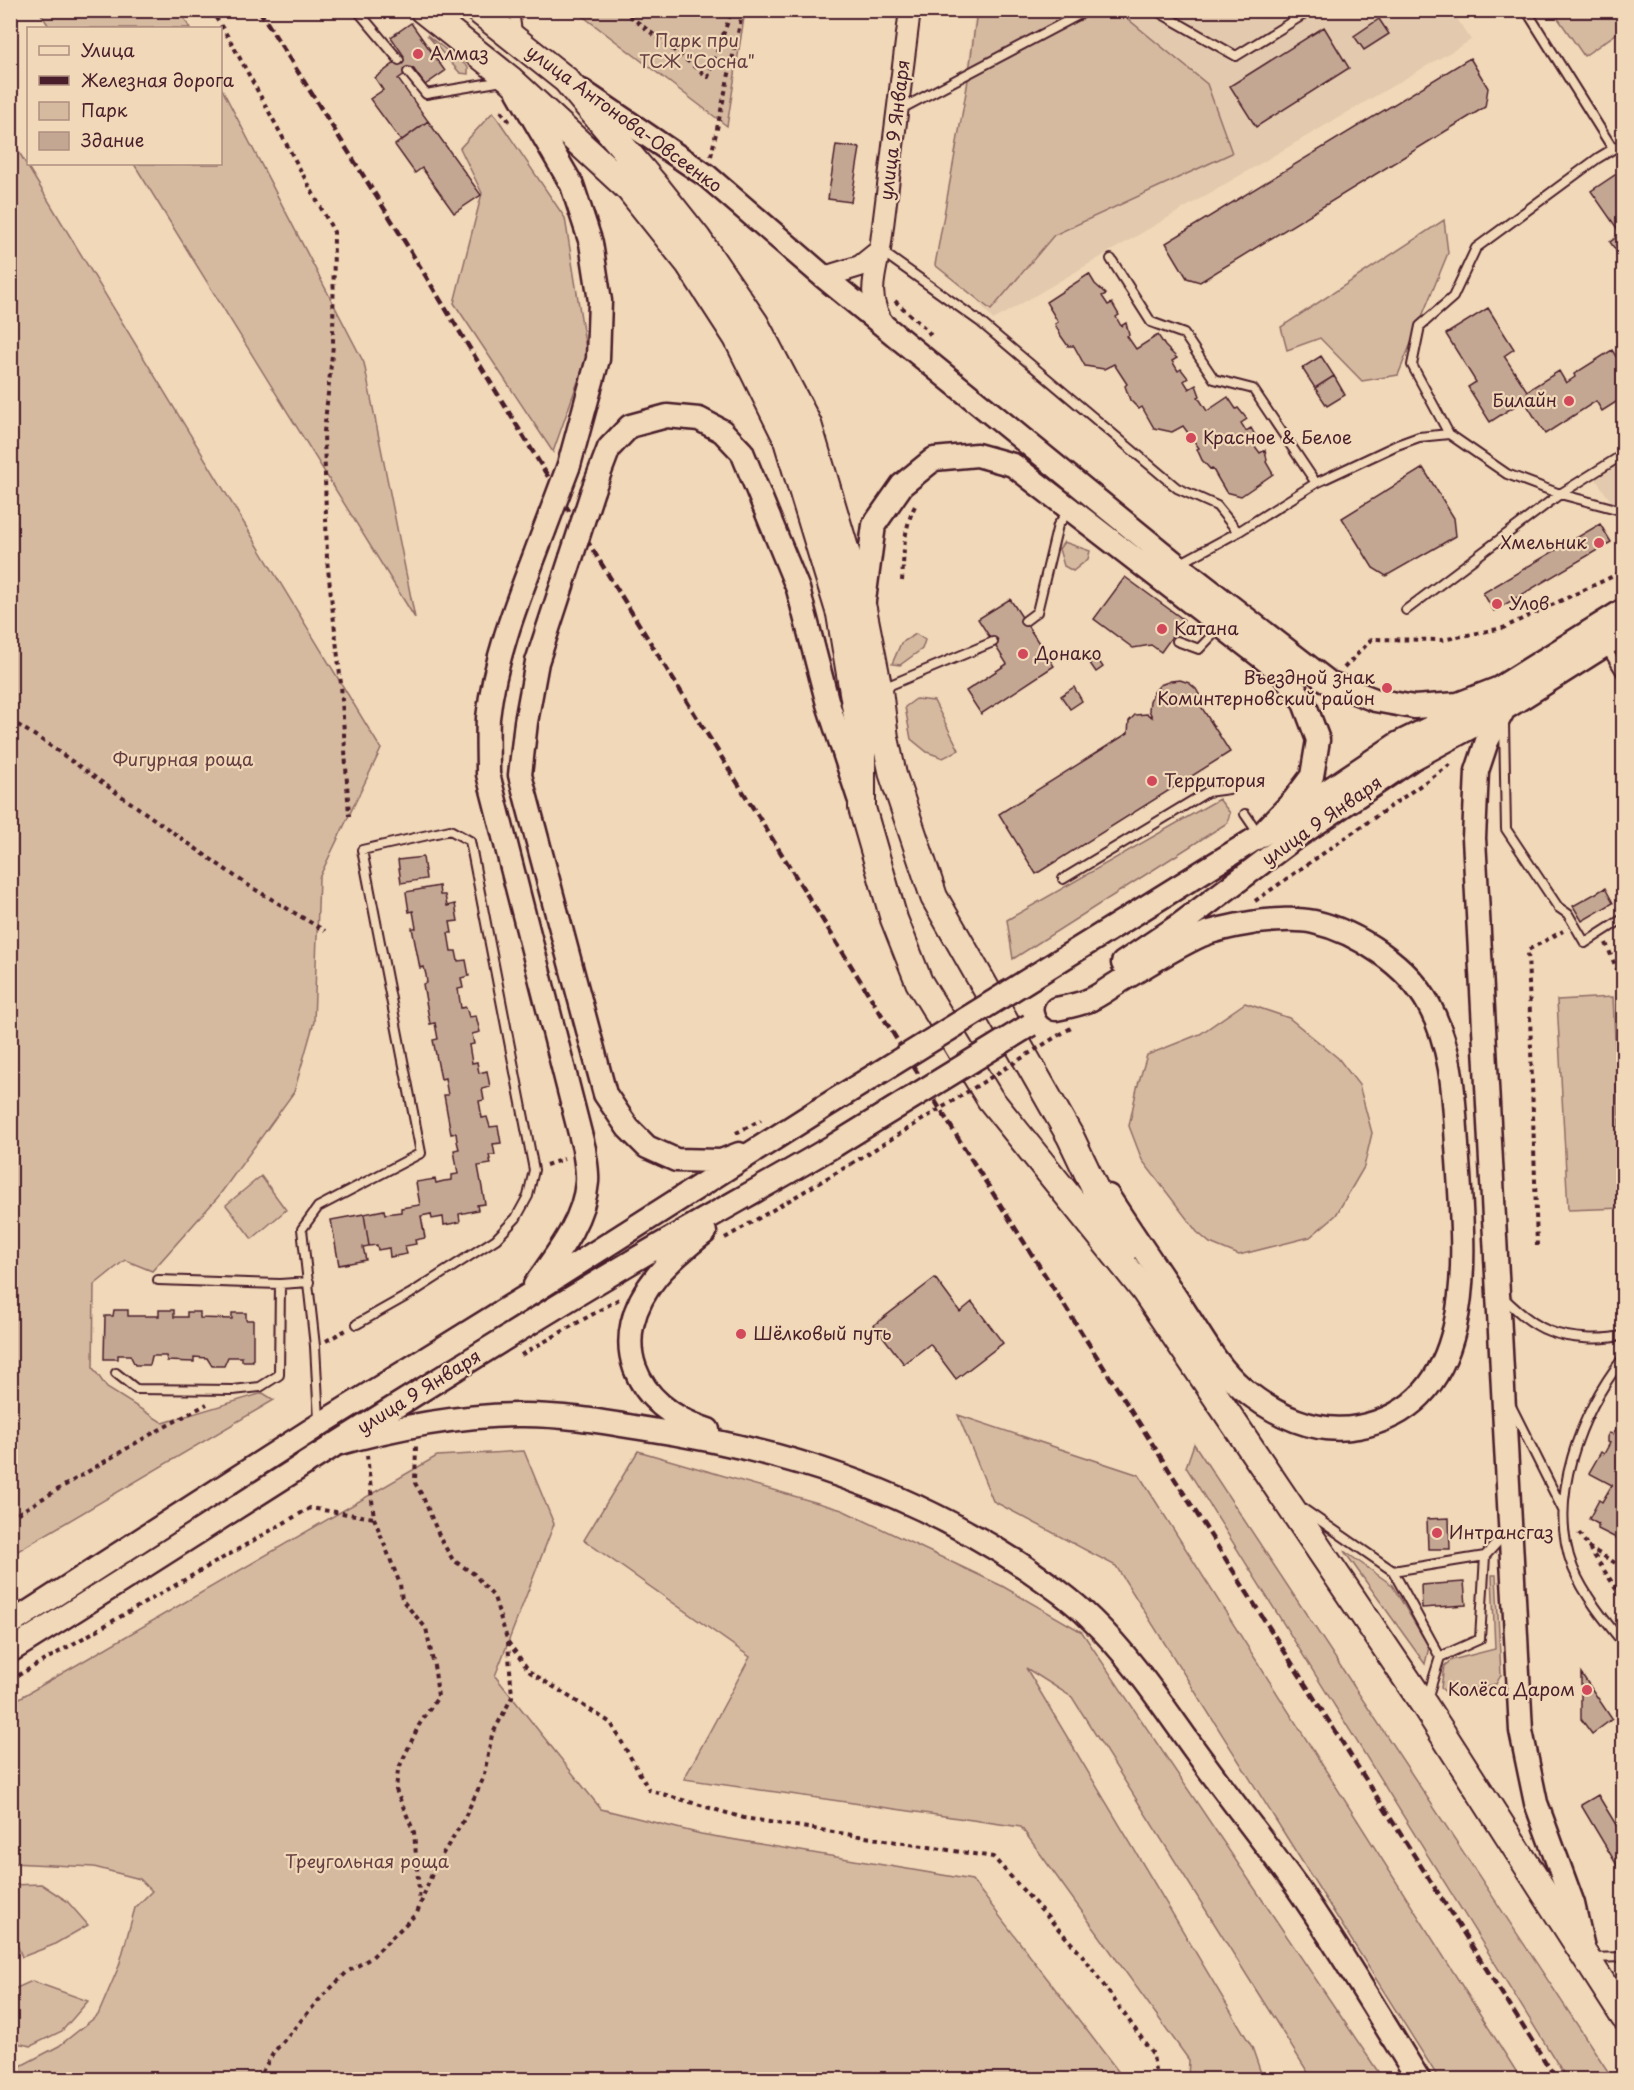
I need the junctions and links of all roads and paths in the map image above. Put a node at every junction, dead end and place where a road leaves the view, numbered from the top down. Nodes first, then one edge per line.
1 (211, 10) edge
2 (357, 10) edge
3 (423, 10) edge
4 (478, 10) edge
5 (514, 10) edge
6 (622, 10) edge
7 (732, 10) edge
8 (743, 10) edge
9 (910, 10) edge
10 (1088, 10) edge
11 (1155, 10) edge
12 (1311, 10) edge
13 (1526, 10) edge
14 (222, 27) edge
15 (222, 27) edge
16 (518, 42) junction
17 (399, 60) dead end
18 (408, 72) dead end
19 (511, 80) junction
20 (566, 80) junction
21 (897, 110) junction
22 (501, 111) dead end
23 (514, 128) dead end
24 (1623, 143) edge
25 (1613, 149) junction
26 (707, 176) junction
27 (880, 250) junction
28 (1112, 259) dead end
29 (824, 277) junction
30 (885, 327) junction
31 (1449, 434) junction
32 (1623, 454) edge
33 (1316, 483) junction
34 (1560, 494) junction
35 (1070, 510) junction
36 (1623, 511) edge
37 (1238, 532) junction
38 (1177, 565) junction
39 (1623, 571) edge
40 (863, 609) junction
41 (1406, 610) dead end
42 (1623, 610) edge
43 (1025, 621) dead end
44 (1221, 626) junction
45 (1614, 639) edge
46 (1177, 641) dead end
47 (993, 642) dead end
48 (1623, 677) edge
49 (1328, 682) junction
50 (879, 690) junction
51 (1501, 699) junction
52 (10, 720) edge
53 (1228, 789) dead end
54 (862, 808) junction
55 (1245, 814) dead end
56 (349, 816) dead end
57 (1260, 836) junction
58 (1063, 879) dead end
59 (1623, 918) edge
60 (1575, 925) junction
61 (325, 931) dead end
62 (1601, 932) junction
63 (1623, 987) edge
64 (1056, 1009) junction
65 (1059, 1035) dead end
66 (1070, 1136) junction
67 (768, 1143) junction
68 (746, 1197) junction
69 (724, 1239) dead end
70 (1537, 1246) dead end
71 (158, 1280) dead end
72 (309, 1282) junction
73 (280, 1284) junction
74 (648, 1290) junction
75 (1144, 1290) junction
76 (1497, 1292) junction
77 (527, 1296) junction
78 (357, 1324) joint
79 (1623, 1335) edge
80 (315, 1346) junction
81 (1623, 1357) edge
82 (516, 1358) dead end
83 (116, 1373) dead end
84 (1502, 1387) junction
85 (234, 1390) junction
86 (437, 1422) junction
87 (319, 1425) junction
88 (333, 1445) junction
89 (358, 1456) dead end
90 (783, 1457) junction
91 (1279, 1492) junction
92 (1564, 1512) junction
93 (10, 1518) edge
94 (374, 1518) junction
95 (1509, 1530) junction
96 (1587, 1546) junction
97 (1485, 1556) junction
98 (1623, 1568) edge
99 (1393, 1571) junction
100 (1623, 1600) edge
101 (10, 1624) edge
102 (508, 1642) junction
103 (1623, 1644) edge
104 (10, 1651) edge
105 (1440, 1657) junction
106 (10, 1680) edge
107 (1425, 1706) junction
108 (420, 1906) junction
109 (1623, 1957) edge
110 (1586, 1958) junction
111 (1623, 2017) edge
112 (257, 2079) edge
113 (1156, 2079) edge
114 (1419, 2079) edge

1 - 15 path
2 - 17 lane
3 - 19 highway, улица Антонова-Овсеенко
4 - 16 highway, улица Антонова-Овсеенко
5 - 16 lane
6 - 7 path
8 - 26 path
9 - 21 street, улица 9 Января
10 - 21 lane
11 - 12 lane
13 - 25 lane
14 - 56 path
16 - 20 highway, улица Антонова-Овсеенко
18 - 19 lane
19 - 54 highway, улица Антонова-Овсеенко
19 - 77 main road, bridge
20 - 26 main road, улица Антонова-Овсеенко
20 - 40 highway
21 - 27 street, улица 9 Января
22 - 23 path
24 - 25 lane
25 - 31 lane
26 - 29 main road, улица Антонова-Овсеенко
27 - 29 street
27 - 30 street, улица 9 Января
27 - 37 lane
28 - 33 lane
29 - 30 main road, улица Антонова-Овсеенко
30 - 38 main road, улица Антонова-Овсеенко
31 - 33 lane
31 - 34 lane
32 - 34 lane
33 - 37 lane
34 - 36 lane
34 - 41 lane
35 - 40 main road
35 - 43 lane
35 - 44 main road
37 - 38 lane
38 - 49 main road
39 - 49 path
40 - 50 highway
42 - 51 main road, улица 9 Января
44 - 46 lane
44 - 57 main road
45 - 48 lane
45 - 51 main road, улица 9 Января
47 - 50 lane
49 - 51 main road
50 - 66 highway
51 - 57 main road, улица 9 Января
51 - 60 lane
51 - 64 main road, улица 9 Января
51 - 76 main road
52 - 61 path
53 - 58 lane
54 - 67 main road, bridge
54 - 75 highway, улица Антонова-Овсеенко
55 - 57 lane
57 - 67 main road, улица 9 Января, bridge
59 - 62 lane
60 - 62 lane
60 - 70 path
62 - 63 path
64 - 66 main road
64 - 68 main road, улица 9 Января, bridge
65 - 69 path, bridge
66 - 75 highway
67 - 77 main road, улица 9 Января
68 - 74 main road
68 - 88 main road, улица 9 Января
71 - 73 lane
72 - 73 lane
72 - 78 lane
72 - 80 lane
73 - 85 lane
74 - 82 path
74 - 90 main road
75 - 91 highway
76 - 79 lane
76 - 84 main road
77 - 87 main road, улица 9 Января
78 - 80 path
80 - 87 lane
81 - 92 lane
83 - 85 lane
84 - 92 lane
84 - 95 main road
85 - 93 path
86 - 88 main road
86 - 90 main road
86 - 102 path
87 - 101 main road, улица 9 Января
88 - 104 main road, улица 9 Января
89 - 94 path
90 - 114 main road
91 - 99 lane
91 - 107 highway
92 - 96 path
92 - 103 lane
94 - 106 path
94 - 108 path
95 - 97 lane
95 - 110 main road
96 - 98 path
96 - 100 path
97 - 99 lane
97 - 105 lane
99 - 105 lane
102 - 108 path
102 - 113 path
105 - 107 lane
107 - 110 highway
108 - 112 path
109 - 110 lane
110 - 111 highway

